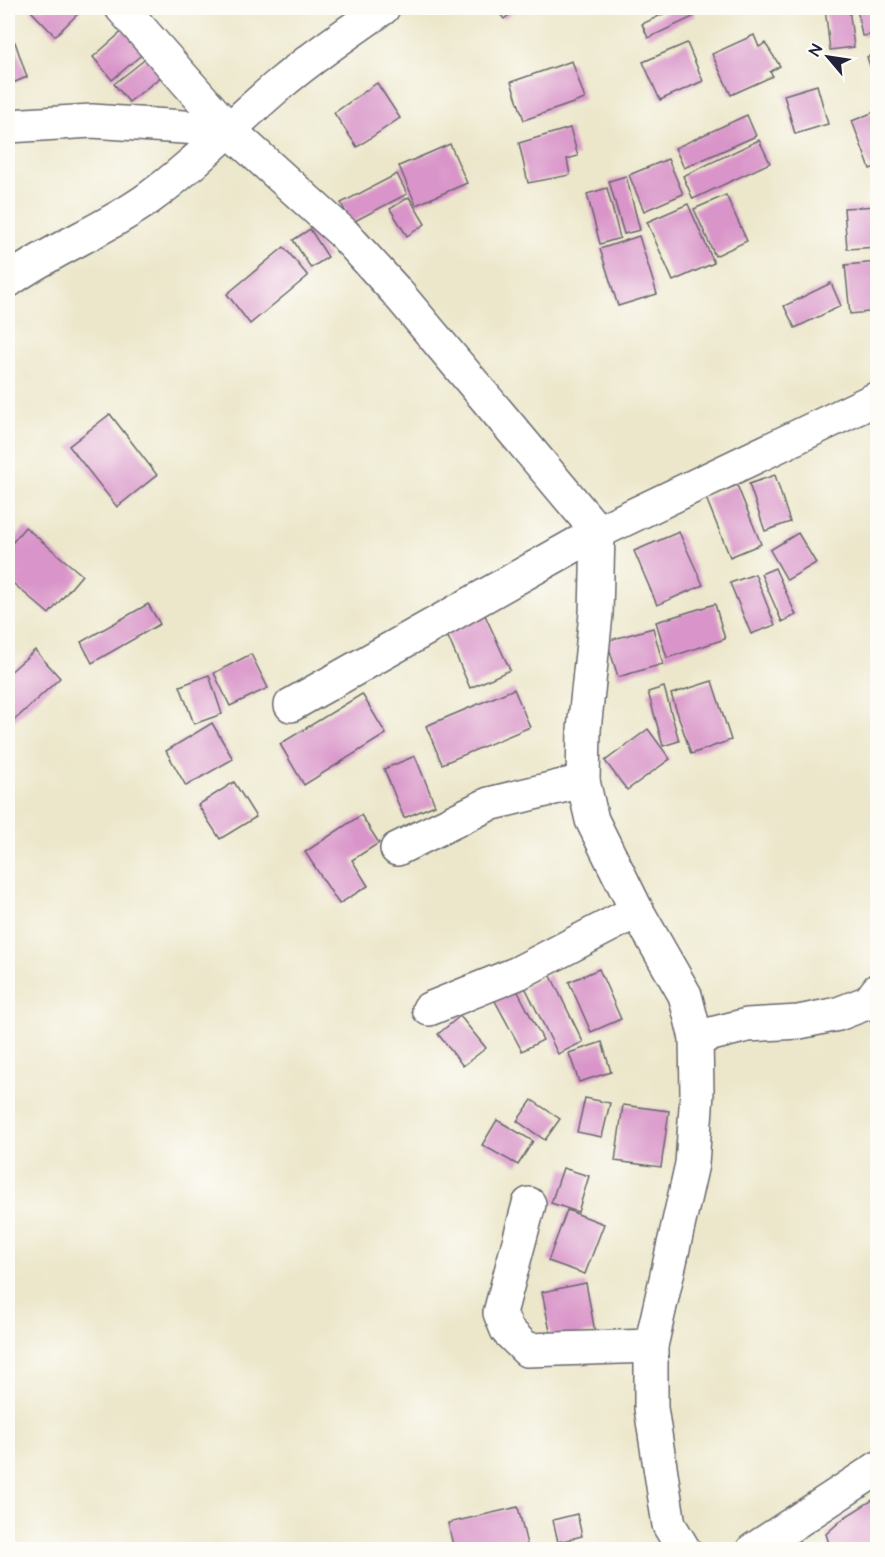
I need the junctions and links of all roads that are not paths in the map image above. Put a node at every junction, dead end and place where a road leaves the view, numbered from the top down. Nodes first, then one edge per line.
1 (122, 8) edge
2 (383, 8) edge
3 (8, 126) edge
4 (229, 130) junction
5 (8, 281) edge
6 (878, 398) edge
7 (598, 532) junction
8 (291, 705) dead end
9 (583, 781) junction
10 (397, 849) dead end
11 (637, 911) junction
12 (878, 990) edge
13 (429, 1009) dead end
14 (696, 1038) junction
15 (529, 1204) dead end
16 (651, 1346) junction
17 (878, 1468) edge
18 (684, 1550) edge
19 (753, 1550) edge

1 - 4 street
2 - 4 street
3 - 4 street
4 - 5 street
4 - 7 street
6 - 7 street
7 - 8 street
7 - 9 street
9 - 10 street
9 - 11 street
11 - 13 street
11 - 14 street
12 - 14 street
14 - 16 street
15 - 16 street
16 - 18 street
17 - 19 street

